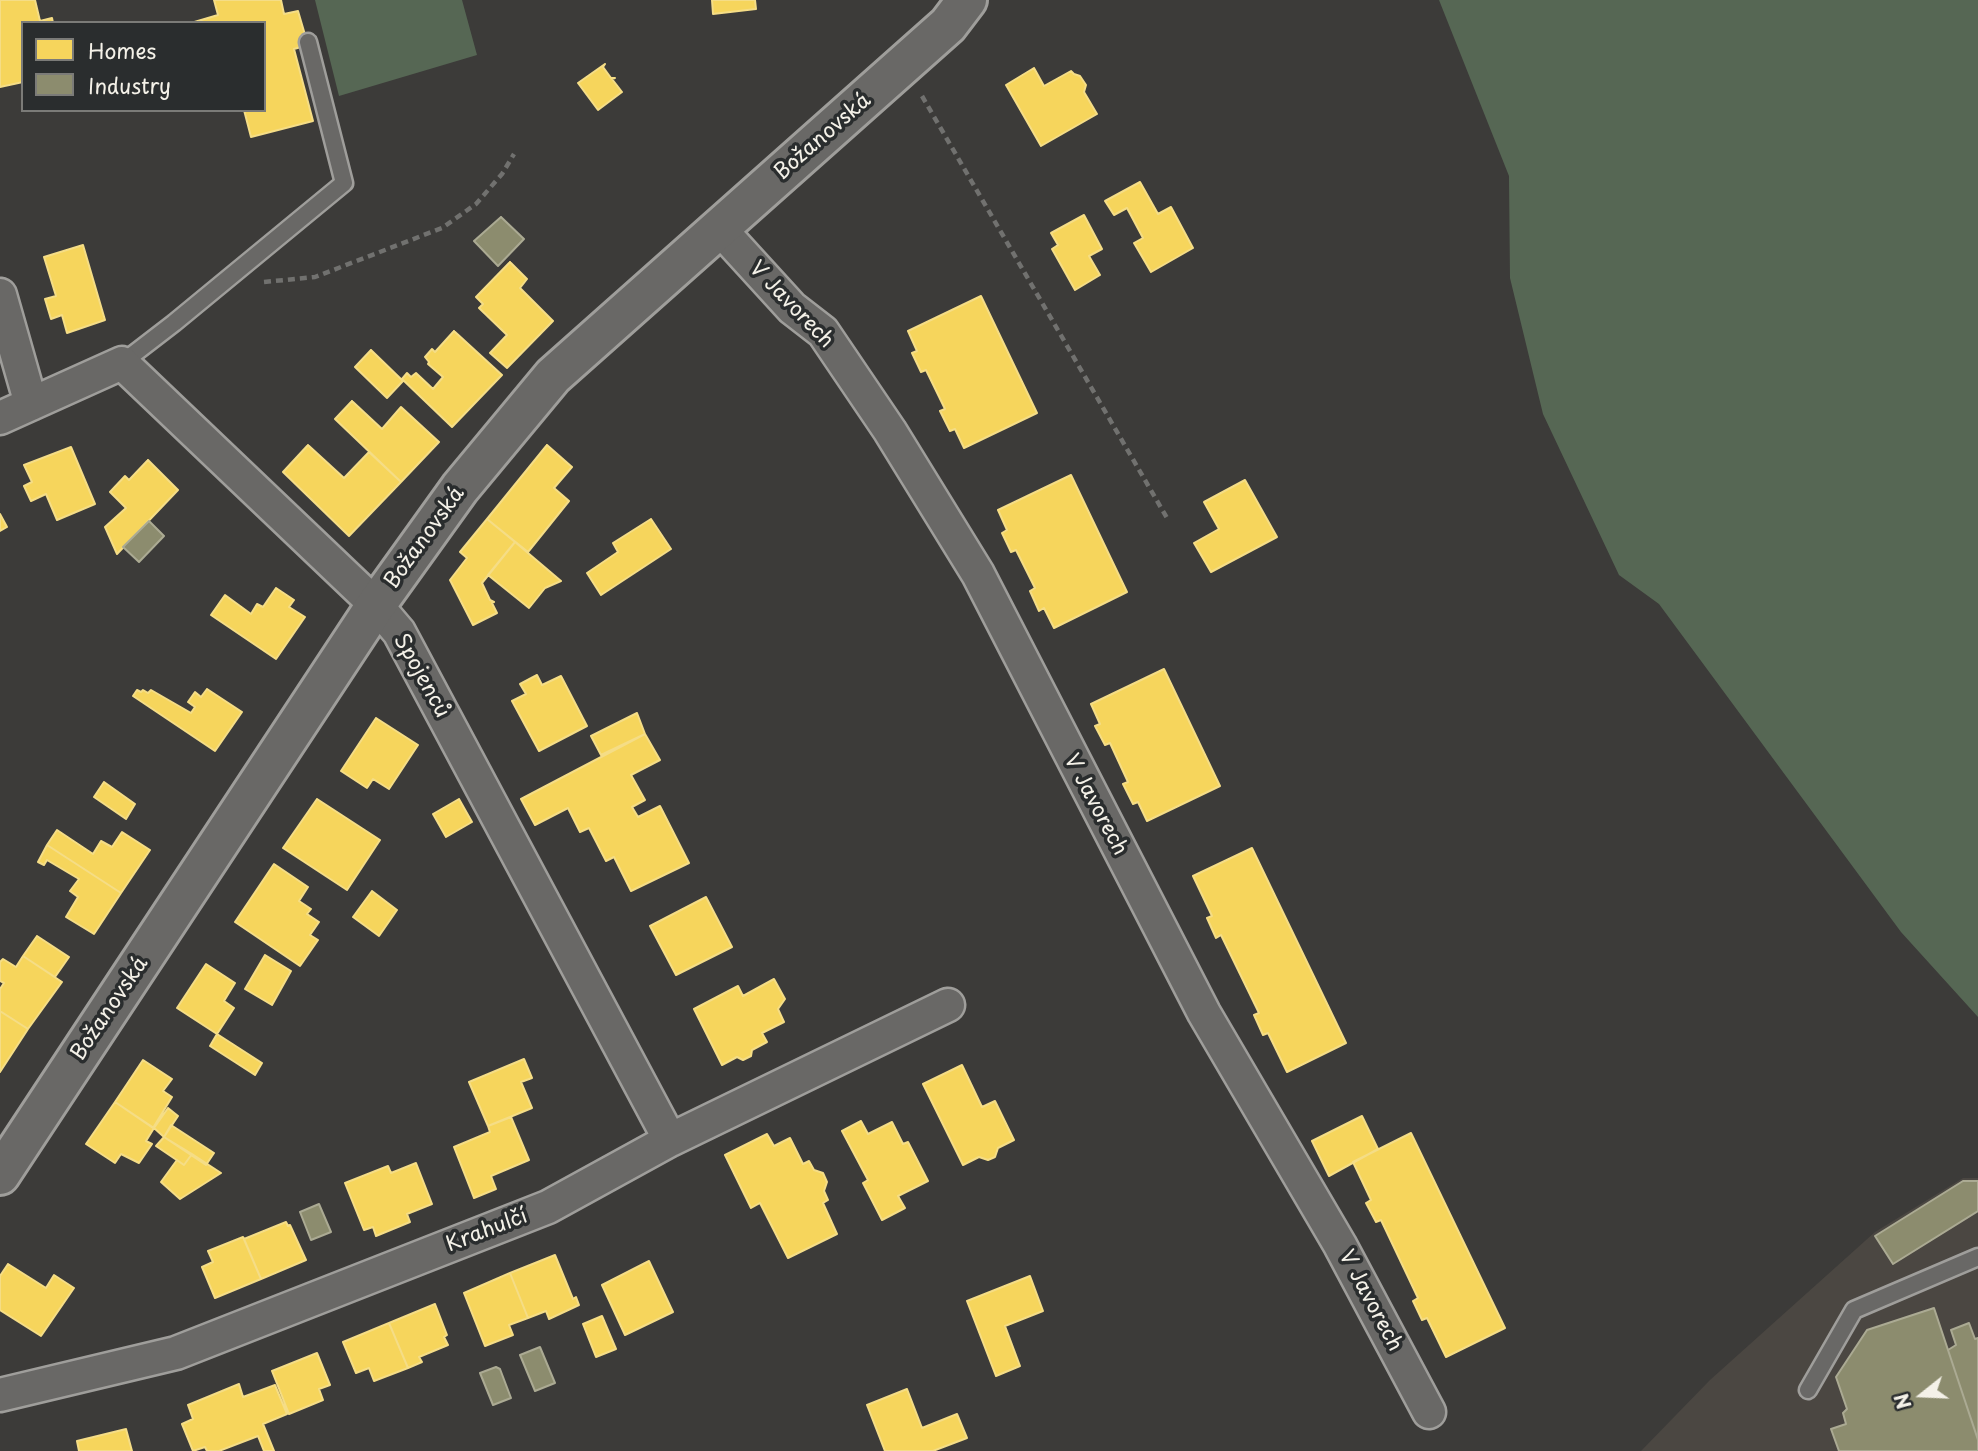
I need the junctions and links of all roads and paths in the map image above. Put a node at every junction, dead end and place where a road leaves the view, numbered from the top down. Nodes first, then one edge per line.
1 (967, 0) edge
2 (308, 42) dead end
3 (903, 65) junction
4 (514, 154) dead end
5 (719, 228) junction
6 (229, 278) junction
7 (0, 295) edge
8 (122, 363) junction
9 (31, 404) junction
10 (0, 418) edge
11 (1167, 518) dead end
12 (376, 605) junction
13 (948, 1005) dead end
14 (670, 1140) junction
15 (0, 1175) edge
16 (1978, 1257) edge
17 (1808, 1390) dead end
18 (0, 1395) edge
19 (1429, 1412) dead end

1 - 3 street, Božanovská
2 - 6 lane
3 - 5 street, Božanovská
3 - 11 path
4 - 6 path
5 - 12 street, Božanovská
5 - 19 street, V Javorech
6 - 8 lane
7 - 9 street
8 - 9 street
8 - 12 street, Spojenců
9 - 10 street
12 - 14 street, Spojenců
12 - 15 street, Božanovská
13 - 14 street, Krahulčí
14 - 18 street, Krahulčí
16 - 17 lane

